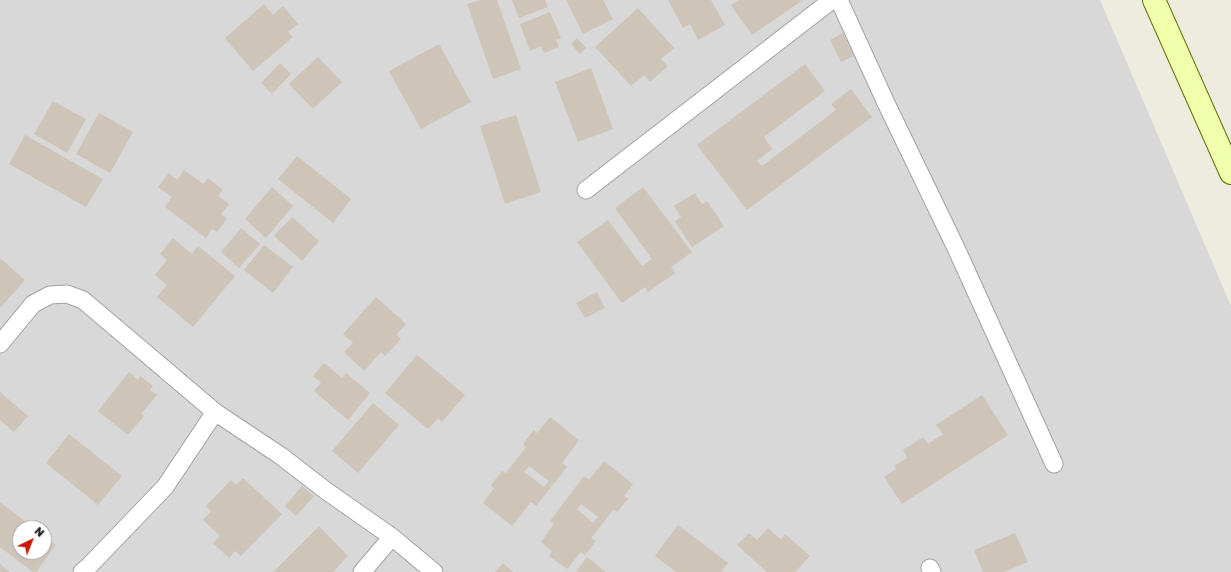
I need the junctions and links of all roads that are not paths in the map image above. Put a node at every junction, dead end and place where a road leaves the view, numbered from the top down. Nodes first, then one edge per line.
1 (832, 0) edge
2 (839, 0) edge
3 (1154, 0) edge
4 (1231, 172) edge
5 (586, 190) dead end
6 (0, 344) edge
7 (215, 412) junction
8 (1054, 464) dead end
9 (392, 537) junction
10 (82, 572) edge
11 (362, 572) edge
12 (434, 572) edge

1 - 5 street
2 - 8 street
3 - 4 main road
6 - 7 street
7 - 9 street
7 - 10 street
9 - 11 street
9 - 12 street

